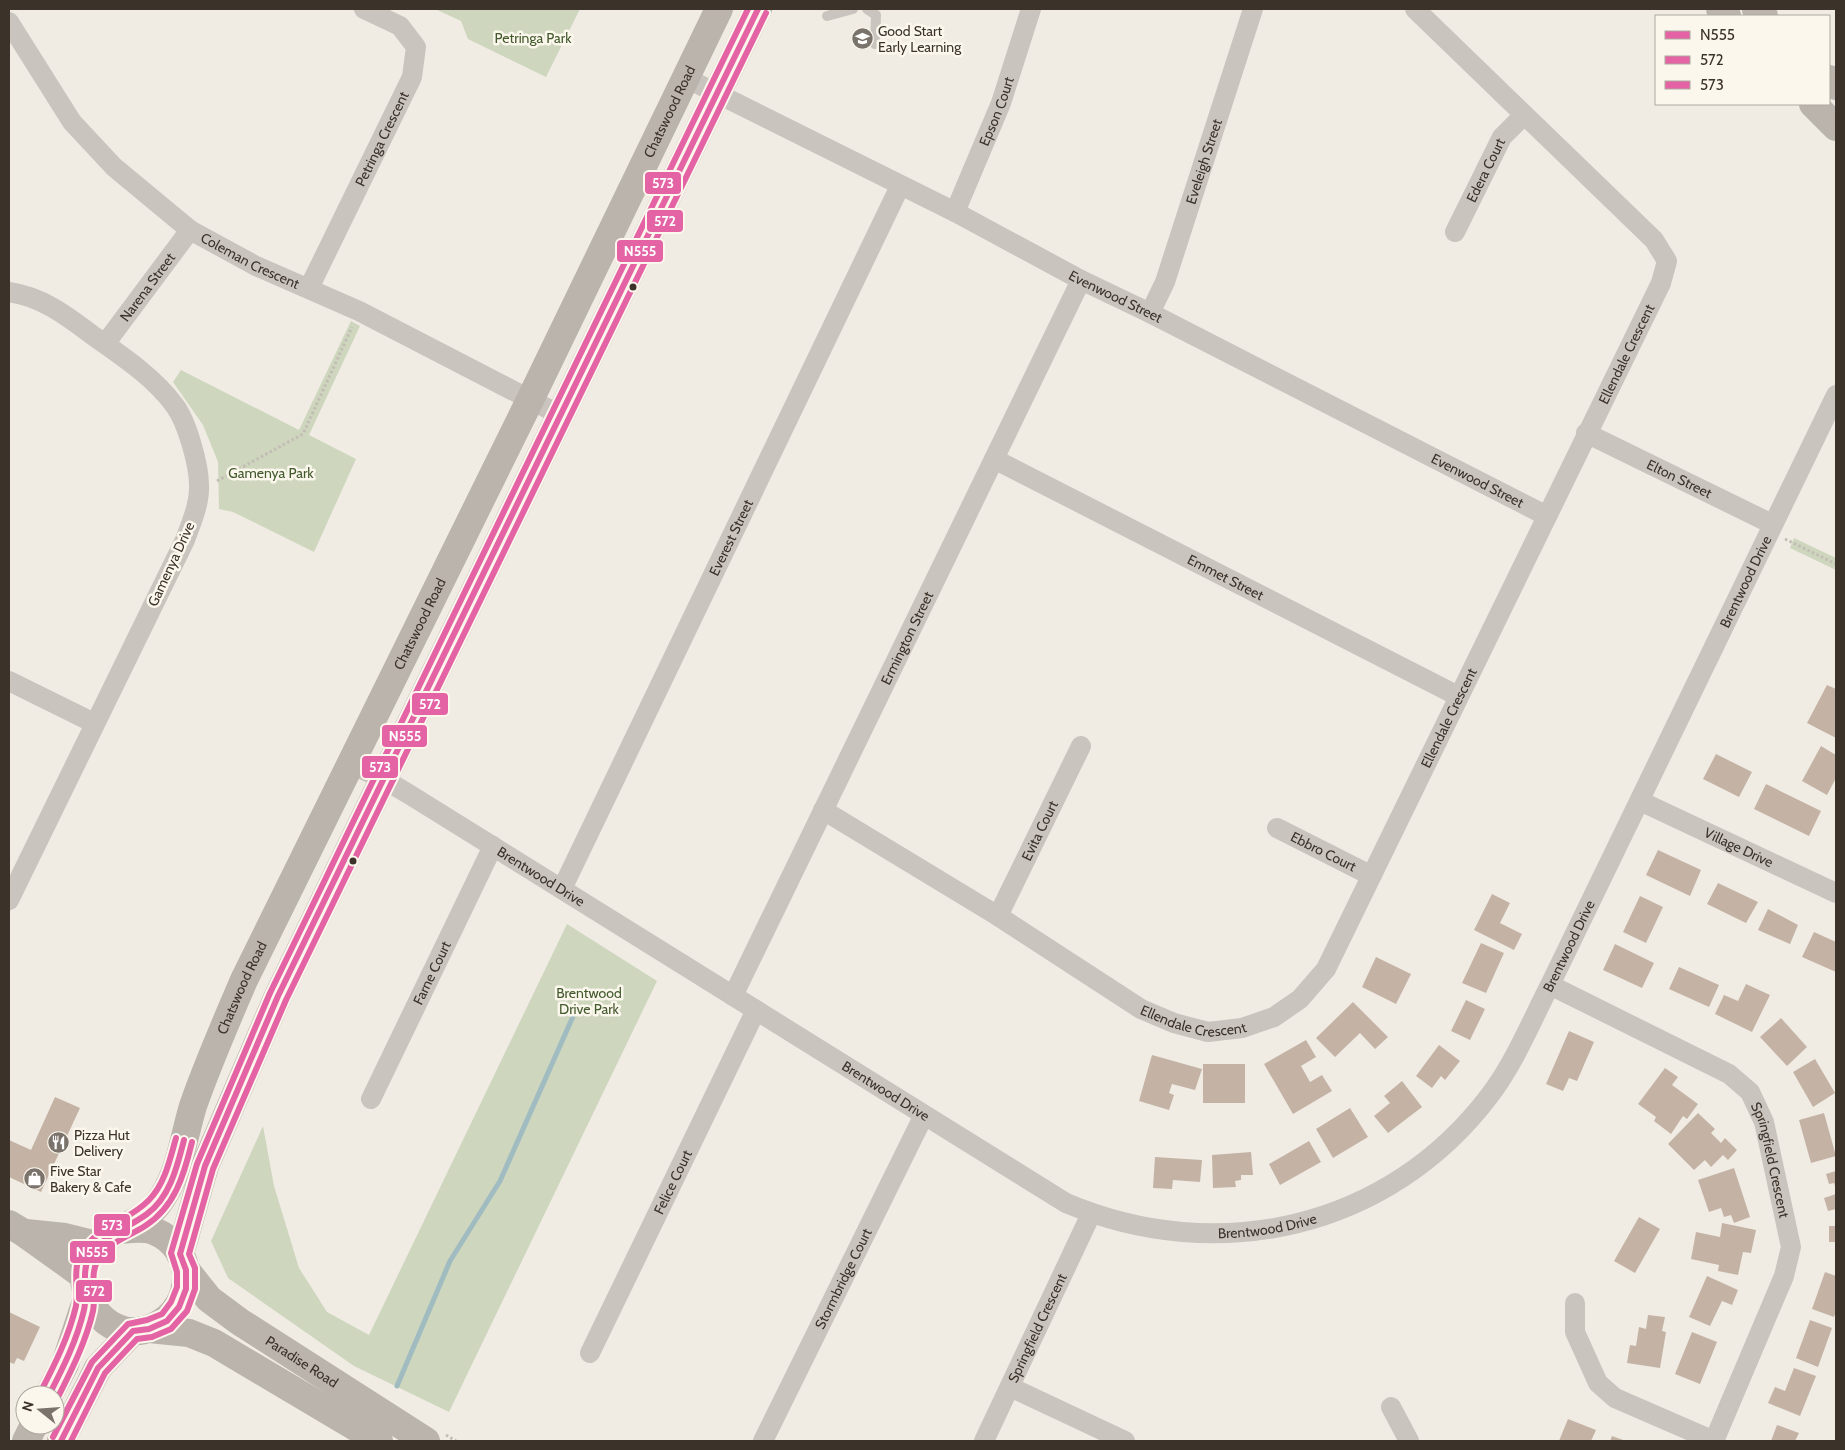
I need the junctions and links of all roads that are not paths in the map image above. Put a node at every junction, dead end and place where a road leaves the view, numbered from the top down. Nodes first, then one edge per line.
1 (364, 9) edge
2 (719, 9) edge
3 (758, 9) edge
4 (853, 9) edge
5 (867, 9) edge
6 (1032, 9) edge
7 (1253, 9) edge
8 (1415, 9) edge
9 (827, 16) dead end
10 (9, 22) edge
11 (875, 44) dead end
12 (686, 78) junction
13 (718, 94) junction
14 (1814, 105) edge
15 (1524, 115) junction
16 (1836, 127) edge
17 (900, 186) junction
18 (955, 212) junction
19 (190, 230) junction
20 (1455, 232) dead end
21 (1081, 280) junction
22 (309, 288) junction
23 (9, 292) edge
24 (1150, 313) junction
25 (105, 344) junction
26 (1836, 395) edge
27 (530, 400) junction
28 (560, 415) junction
29 (1586, 433) junction
30 (994, 459) junction
31 (1547, 516) junction
32 (1772, 524) junction
33 (9, 681) edge
34 (1458, 696) junction
35 (94, 723) junction
36 (1081, 746) dead end
37 (350, 764) junction
38 (383, 778) junction
39 (1640, 800) junction
40 (823, 810) junction
41 (1277, 828) dead end
42 (493, 846) junction
43 (1370, 875) junction
44 (1834, 885) edge
45 (562, 889) junction
46 (9, 900) edge
47 (998, 916) junction
48 (1550, 985) junction
49 (733, 996) junction
50 (756, 1010) junction
51 (371, 1099) dead end
52 (923, 1117) junction
53 (1091, 1214) junction
54 (17, 1229) edge
55 (121, 1230) junction
56 (97, 1245) junction
57 (183, 1262) junction
58 (85, 1287) junction
59 (1576, 1303) dead end
60 (141, 1330) junction
61 (590, 1353) dead end
62 (54, 1385) edge
63 (1010, 1388) junction
64 (1391, 1407) dead end
65 (61, 1441) edge
66 (379, 1441) edge
67 (426, 1441) edge
68 (763, 1441) edge
69 (984, 1441) edge
70 (1125, 1441) edge
71 (1408, 1441) edge
72 (1714, 1441) edge

1 - 22 street, Petringa Crescent
2 - 12 main road, Chatswood Road
3 - 13 main road
4 - 9 lane
5 - 11 lane
6 - 18 street, Epson Court
7 - 24 street, Eveleigh Street
8 - 15 street, Ellendale Crescent
10 - 19 street, Coleman Crescent
12 - 13 street, Evenwood Street
12 - 27 main road, Chatswood Road
13 - 17 street, Evenwood Street
13 - 28 main road
14 - 16 main road
15 - 20 street, Edera Court
15 - 29 street, Ellendale Crescent
17 - 18 street, Evenwood Street
17 - 45 street, Everest Street
18 - 21 street, Evenwood Street
19 - 22 street, Coleman Crescent
19 - 25 street, Narena Street
21 - 24 street, Evenwood Street
21 - 30 street, Ermington Street
22 - 27 street, Coleman Crescent
23 - 25 street, Gamenya Drive
24 - 31 street, Evenwood Street
25 - 35 street, Gamenya Drive
26 - 32 street, Brentwood Drive
27 - 28 street, Coleman Crescent
27 - 37 main road, Chatswood Road
28 - 38 main road
29 - 31 street, Ellendale Crescent
29 - 32 street, Elton Street
30 - 34 street, Emmet Street
30 - 40 street, Ermington Street
31 - 34 street, Ellendale Crescent
32 - 39 street, Brentwood Drive
33 - 35 street
34 - 43 street, Ellendale Crescent
35 - 46 street, Gamenya Drive
36 - 47 street, Evita Court
37 - 38 street, Brentwood Drive
37 - 55 main road, Chatswood Road
38 - 42 street, Brentwood Drive
38 - 57 main road
39 - 44 street, Village Drive
39 - 48 street, Brentwood Drive
40 - 47 street, Ellendale Crescent
40 - 49 street, Ermington Street
41 - 43 street, Ebbro Court
42 - 45 street, Brentwood Drive
42 - 51 street, Farne Court
43 - 47 street, Ellendale Crescent
45 - 49 street, Brentwood Drive
48 - 53 street, Brentwood Drive
48 - 72 street, Springfield Crescent
49 - 50 street, Brentwood Drive
50 - 52 street, Brentwood Drive
50 - 61 street, Felice Court
52 - 53 street, Brentwood Drive
52 - 68 street, Stormbridge Court
53 - 63 street, Springfield Crescent
54 - 56 main road
54 - 58 main road
55 - 56 main road, Chatswood Road
55 - 57 main road, Chatswood Road
56 - 58 main road
57 - 60 main road
57 - 67 main road, Paradise Road
58 - 60 main road
58 - 62 main road
59 - 72 street
60 - 65 main road
60 - 66 main road, Paradise Road
63 - 69 street, Springfield Crescent
63 - 70 street
64 - 71 street

